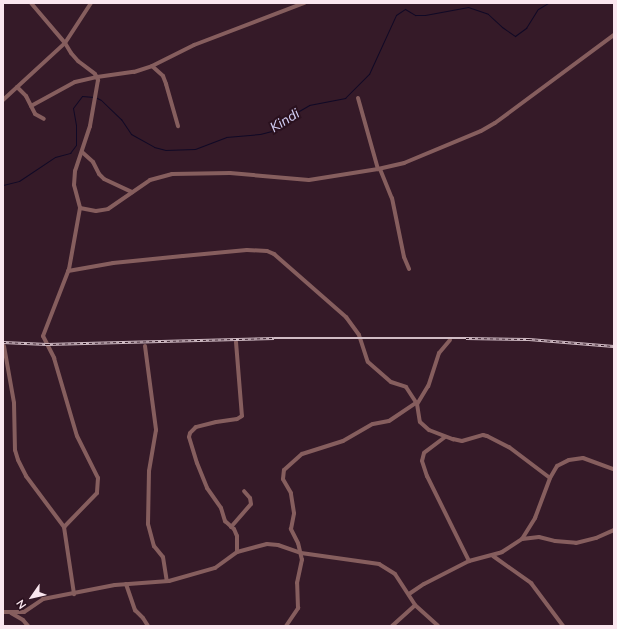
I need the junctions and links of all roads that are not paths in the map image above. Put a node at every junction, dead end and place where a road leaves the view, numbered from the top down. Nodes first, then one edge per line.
1 (31, 3) edge
2 (91, 3) edge
3 (304, 3) edge
4 (297, 4) edge
5 (614, 35) edge
6 (65, 43) junction
7 (152, 66) junction
8 (97, 76) junction
9 (17, 87) junction
10 (358, 98) dead end
11 (3, 100) edge
12 (31, 106) junction
13 (44, 119) dead end
14 (178, 126) dead end
15 (82, 152) junction
16 (379, 169) junction
17 (132, 192) junction
18 (80, 208) junction
19 (409, 269) dead end
20 (68, 271) junction
21 (450, 340) dead end
22 (236, 342) dead end
23 (4, 346) edge
24 (145, 346) dead end
25 (417, 404) junction
26 (445, 437) junction
27 (614, 469) edge
28 (550, 478) junction
29 (244, 491) dead end
30 (64, 527) junction
31 (231, 527) junction
32 (614, 530) edge
33 (522, 538) junction
34 (237, 552) junction
35 (301, 553) junction
36 (493, 556) junction
37 (469, 561) junction
38 (167, 581) junction
39 (126, 584) junction
40 (74, 594) junction
41 (409, 594) junction
42 (416, 605) junction
43 (3, 612) edge
44 (9, 612) junction
45 (23, 620) junction
46 (22, 626) edge
47 (28, 626) edge
48 (148, 626) edge
49 (286, 626) edge
50 (392, 626) edge
51 (438, 626) edge
52 (564, 626) edge

1 - 6 street
2 - 6 street
3 - 4 street
4 - 7 street
5 - 16 street
6 - 8 street
6 - 9 street
7 - 8 street
7 - 14 street
8 - 12 street
8 - 15 street
9 - 11 street
9 - 12 street
10 - 16 street
12 - 13 street
15 - 17 street
15 - 18 street
16 - 17 street
16 - 19 street
17 - 18 street
18 - 20 street
20 - 25 street
20 - 30 street
21 - 25 street
22 - 31 street
23 - 30 street
24 - 38 street
25 - 26 street
25 - 35 street
26 - 28 street
26 - 37 street
27 - 28 street
28 - 33 street
29 - 31 street
30 - 40 street
31 - 34 street
32 - 33 street
33 - 36 street
34 - 35 street
34 - 38 street
35 - 41 street
35 - 49 street
36 - 37 street
36 - 52 street
37 - 41 street
38 - 39 street
39 - 40 street
39 - 48 street
40 - 44 street
41 - 42 street
42 - 50 street
42 - 51 street
43 - 44 street
44 - 45 street
45 - 46 street
45 - 47 street

